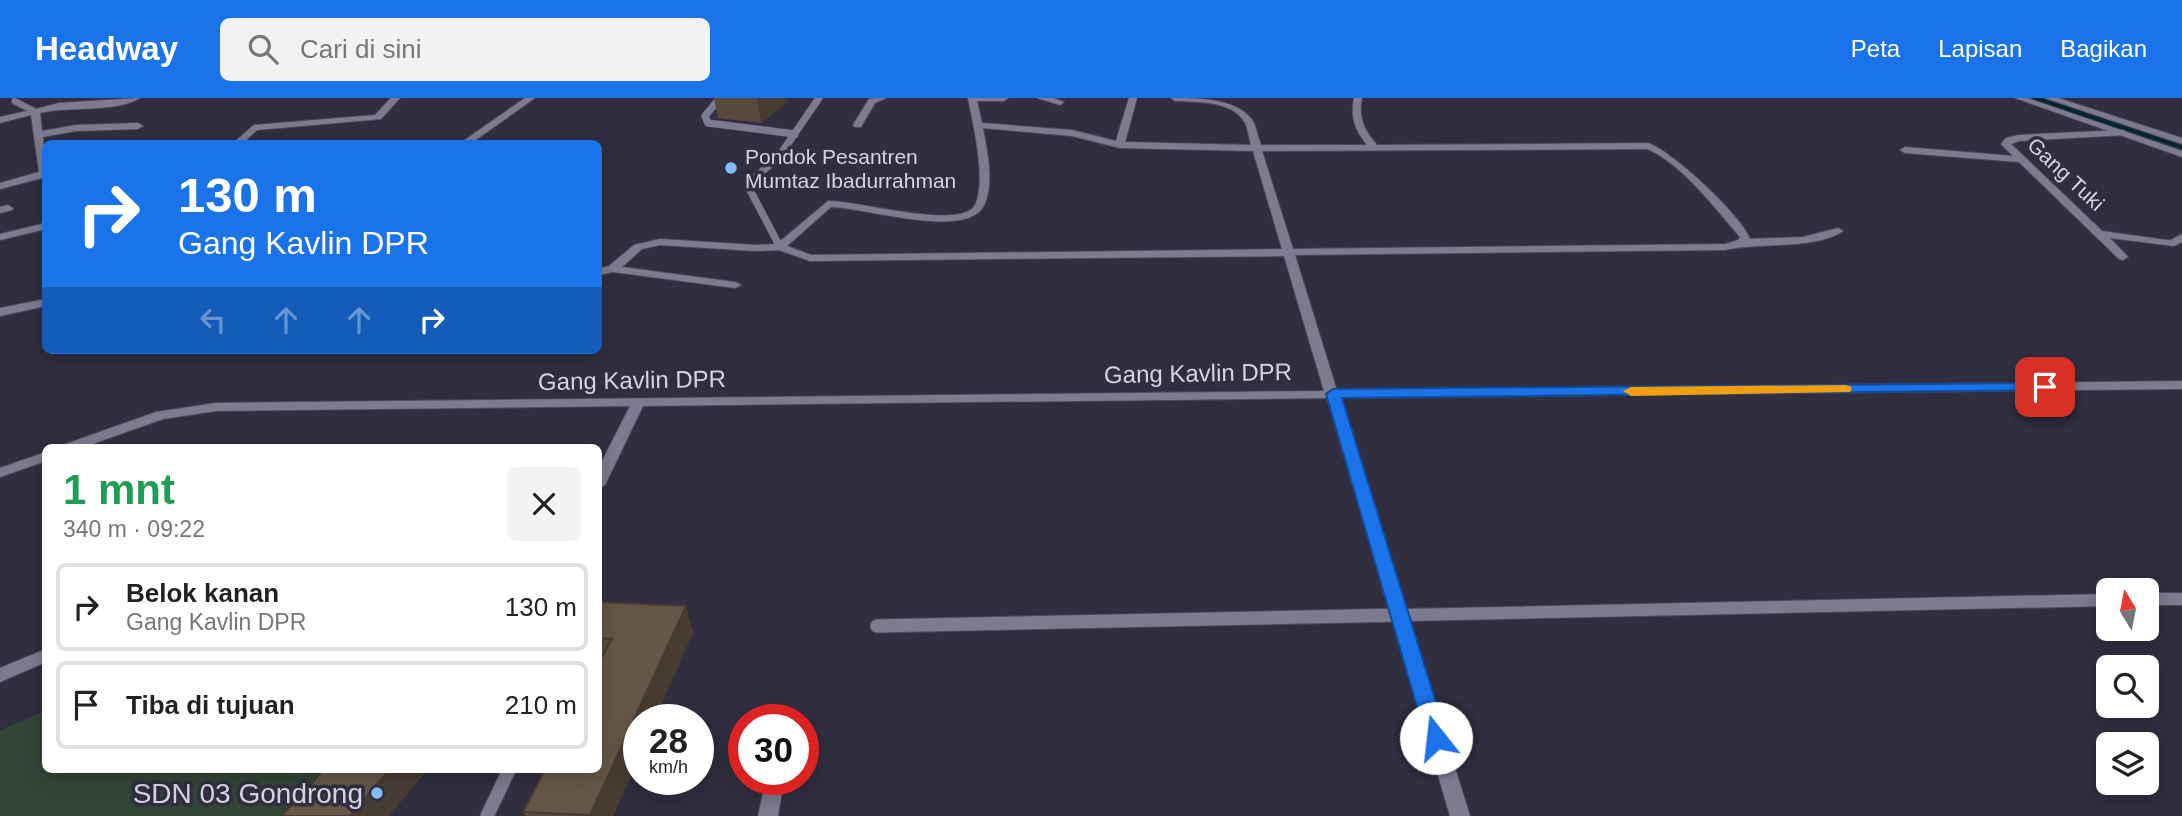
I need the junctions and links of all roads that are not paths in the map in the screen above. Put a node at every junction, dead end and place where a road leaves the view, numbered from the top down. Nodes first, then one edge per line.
1 (80, 98) edge
2 (136, 98) edge
3 (396, 98) edge
4 (531, 98) edge
5 (720, 98) edge
6 (819, 98) edge
7 (882, 98) edge
8 (1004, 98) edge
9 (1041, 98) edge
10 (1133, 98) edge
11 (1175, 98) edge
12 (1357, 98) edge
13 (2019, 98) edge
14 (2049, 98) edge
15 (972, 99) edge
16 (15, 101) dead end
17 (1060, 102) dead end
18 (59, 106) junction
19 (35, 112) junction
20 (0, 120) edge
21 (858, 125) dead end
22 (978, 125) junction
23 (138, 126) dead end
24 (2122, 133) junction
25 (794, 134) junction
26 (37, 135) junction
27 (240, 140) edge
28 (469, 140) edge
29 (2182, 141) edge
30 (1120, 145) junction
31 (1374, 147) junction
32 (1256, 148) junction
33 (1905, 150) dead end
34 (42, 153) edge
35 (2182, 154) edge
36 (2020, 159) junction
37 (42, 175) edge
38 (0, 186) edge
39 (42, 227) edge
40 (1838, 231) dead end
41 (2101, 234) junction
42 (0, 237) edge
43 (2182, 237) edge
44 (1743, 242) junction
45 (780, 247) junction
46 (1288, 252) junction
47 (2123, 257) dead end
48 (613, 269) junction
49 (602, 271) edge
50 (735, 285) dead end
51 (42, 303) edge
52 (0, 312) edge
53 (2182, 385) edge
54 (1333, 394) junction
55 (638, 403) junction
56 (79, 444) edge
57 (42, 457) edge
58 (0, 473) edge
59 (602, 477) edge
60 (2160, 599) edge
61 (2182, 599) edge
62 (2096, 600) edge
63 (1400, 615) junction
64 (877, 626) dead end
65 (42, 657) edge
66 (0, 676) edge
67 (508, 773) edge
68 (772, 795) edge
69 (487, 816) edge
70 (768, 816) edge
71 (1460, 816) edge

1 - 18 street
2 - 18 street
3 - 27 street
4 - 28 street
5 - 25 lane
6 - 25 lane
7 - 21 street
8 - 15 street
9 - 17 street
10 - 30 street
11 - 32 street
12 - 31 street
13 - 24 street
14 - 29 street
15 - 22 street
16 - 19 street
18 - 19 street
19 - 20 street
19 - 26 street
22 - 30 street
22 - 45 street
23 - 26 street
24 - 35 street
24 - 36 street, Gang Tuki
25 - 45 lane
26 - 34 street
30 - 32 street
31 - 32 street
31 - 44 street
32 - 46 street
33 - 36 street
36 - 41 street, Gang Tuki
37 - 38 street
39 - 42 street
40 - 44 street
41 - 43 street
41 - 47 street, Gang Tuki
44 - 46 street
45 - 46 street
45 - 48 street
46 - 54 street
48 - 49 street
48 - 50 street
51 - 52 street
53 - 54 street, Gang Kavlin DPR
54 - 55 street, Gang Kavlin DPR
54 - 63 street
55 - 56 street, Gang Kavlin DPR
55 - 59 street
57 - 58 street
60 - 61 street
62 - 63 street
63 - 64 lane
63 - 71 street
65 - 66 street
67 - 69 lane
68 - 70 street

